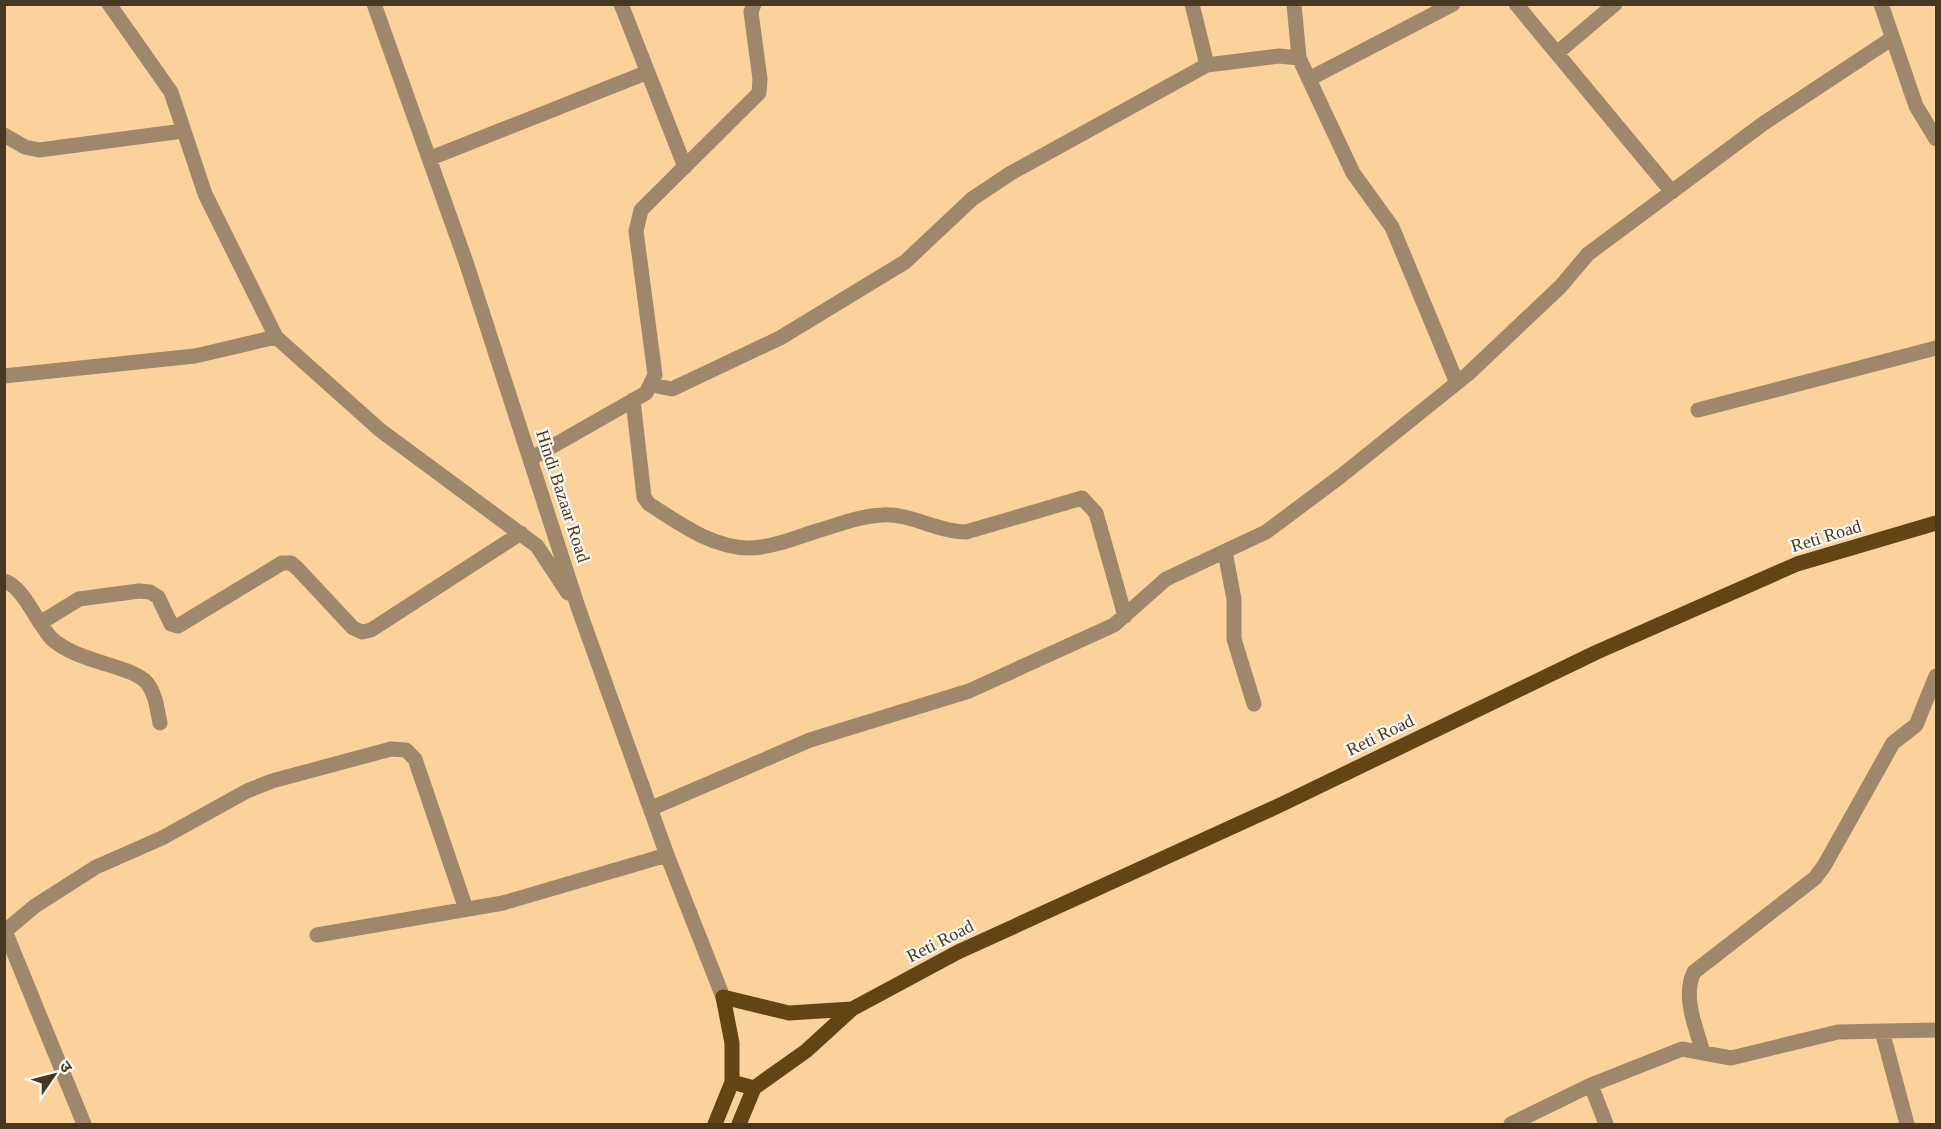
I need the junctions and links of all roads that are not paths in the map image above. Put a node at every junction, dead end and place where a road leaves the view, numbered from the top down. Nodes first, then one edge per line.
1 (109, 4) edge
2 (374, 4) edge
3 (621, 4) edge
4 (754, 4) edge
5 (1192, 4) edge
6 (1294, 4) edge
7 (1453, 4) edge
8 (1515, 4) edge
9 (1615, 4) edge
10 (1881, 4) edge
11 (1891, 39) junction
12 (1557, 53) junction
13 (1299, 58) junction
14 (1207, 65) junction
15 (648, 72) junction
16 (1309, 79) junction
17 (183, 131) junction
18 (4, 135) edge
19 (1936, 139) edge
20 (431, 158) junction
21 (685, 167) junction
22 (1672, 192) junction
23 (276, 337) junction
24 (1936, 348) edge
25 (4, 376) edge
26 (1457, 383) junction
27 (652, 385) junction
28 (633, 400) junction
29 (1698, 410) dead end
30 (530, 459) junction
31 (1936, 523) edge
32 (521, 533) junction
33 (1224, 552) junction
34 (4, 581) edge
35 (579, 610) junction
36 (1125, 616) junction
37 (40, 623) junction
38 (1936, 676) edge
39 (1254, 704) dead end
40 (160, 723) dead end
41 (652, 808) junction
42 (667, 855) junction
43 (466, 909) junction
44 (5, 932) edge
45 (317, 935) dead end
46 (723, 997) junction
47 (852, 1009) junction
48 (1936, 1030) edge
49 (1882, 1031) junction
50 (1703, 1053) junction
51 (732, 1082) junction
52 (1592, 1085) junction
53 (754, 1088) junction
54 (84, 1125) edge
55 (715, 1125) edge
56 (739, 1125) edge
57 (1511, 1125) edge
58 (1606, 1125) edge
59 (1907, 1125) edge

1 - 17 street
2 - 20 street, Hindi Bazaar Road
3 - 15 street
4 - 21 street
5 - 14 street
6 - 13 street
7 - 16 street
8 - 12 street
9 - 12 street
10 - 11 street
11 - 19 street
11 - 22 street
12 - 22 street
13 - 14 street
13 - 16 street
14 - 27 street
15 - 20 street
15 - 21 street
16 - 26 street
17 - 18 street
17 - 23 street
20 - 30 street, Hindi Bazaar Road
21 - 27 street
22 - 26 street
23 - 25 street
23 - 32 street
24 - 29 street
26 - 33 street
27 - 28 street
28 - 30 street
28 - 36 street
30 - 35 street, Hindi Bazaar Road
31 - 47 main road, Reti Road
32 - 35 street
32 - 37 street
33 - 36 street
33 - 39 street
34 - 37 street
35 - 41 street, Hindi Bazaar Road
36 - 41 street
37 - 40 street
38 - 50 street
41 - 42 street, Hindi Bazaar Road
42 - 43 street
42 - 46 street, Hindi Bazaar Road
43 - 44 street
43 - 45 street
44 - 54 street
46 - 47 main road
46 - 51 main road
47 - 53 main road
48 - 49 street
49 - 50 street
49 - 59 street
50 - 52 street
51 - 53 main road
51 - 55 main road
52 - 57 street
52 - 58 street
53 - 56 main road

